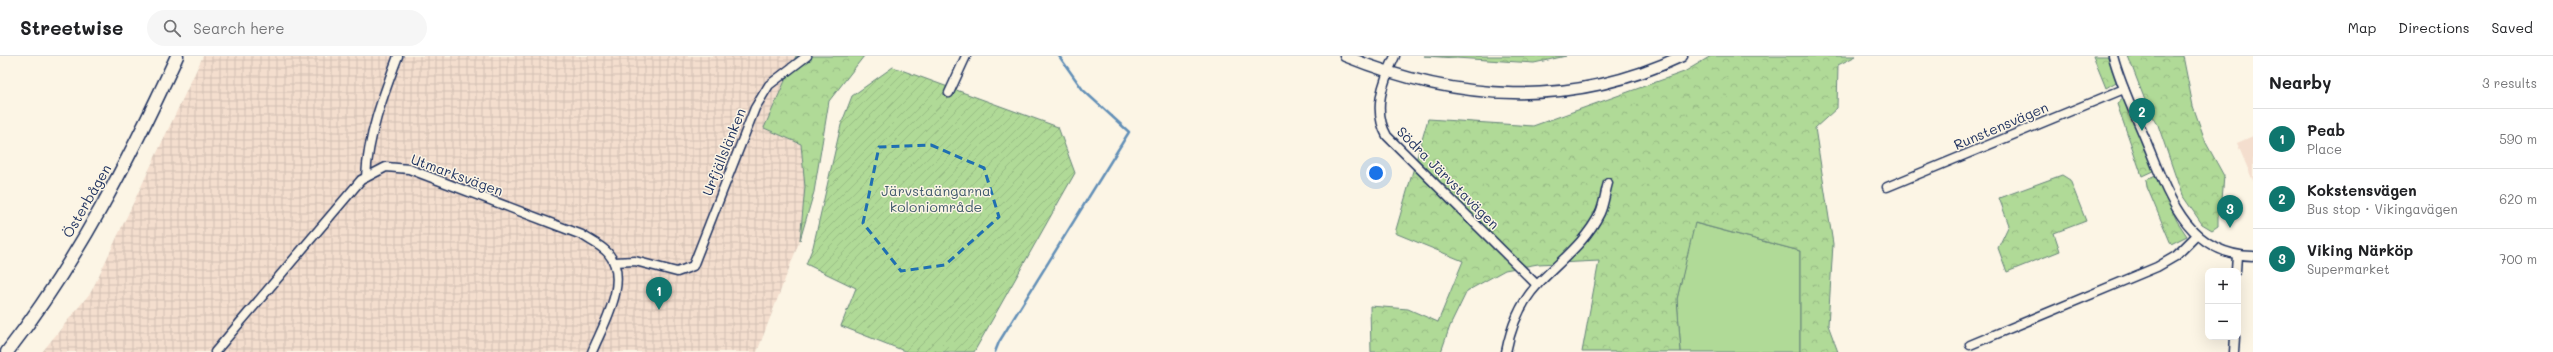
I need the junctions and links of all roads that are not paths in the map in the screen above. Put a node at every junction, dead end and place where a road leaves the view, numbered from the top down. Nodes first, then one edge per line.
1 (177, 56) edge
2 (398, 56) edge
3 (807, 56) edge
4 (966, 56) edge
5 (1345, 56) edge
6 (1394, 56) edge
7 (1682, 56) edge
8 (2113, 56) edge
9 (1387, 73) junction
10 (2124, 89) junction
11 (949, 93) dead end
12 (366, 178) junction
13 (1608, 183) dead end
14 (1887, 187) dead end
15 (2197, 234) junction
16 (2237, 255) junction
17 (2253, 256) edge
18 (614, 262) junction
19 (2236, 268) edge
20 (1537, 285) junction
21 (20, 335) junction
22 (2234, 340) edge
23 (1970, 345) dead end
24 (7, 352) edge
25 (21, 352) edge
26 (215, 352) edge
27 (592, 352) edge
28 (1506, 352) edge
29 (2234, 352) edge

1 - 21 main road, Österbågen
2 - 12 street
3 - 18 street, Urfjällslänken
4 - 11 street
5 - 9 street
6 - 9 street, Södra Järvstavägen
7 - 9 street
8 - 10 street
9 - 20 street, Södra Järvstavägen
10 - 14 street, Runstensvägen
10 - 15 street
12 - 18 street, Utmarksvägen
12 - 26 street, Utmarksvägen
13 - 20 street
15 - 16 street
15 - 23 street
16 - 17 street
16 - 19 street
18 - 27 street
20 - 28 street
21 - 24 main road, Österbågen
21 - 25 main road
22 - 29 street

